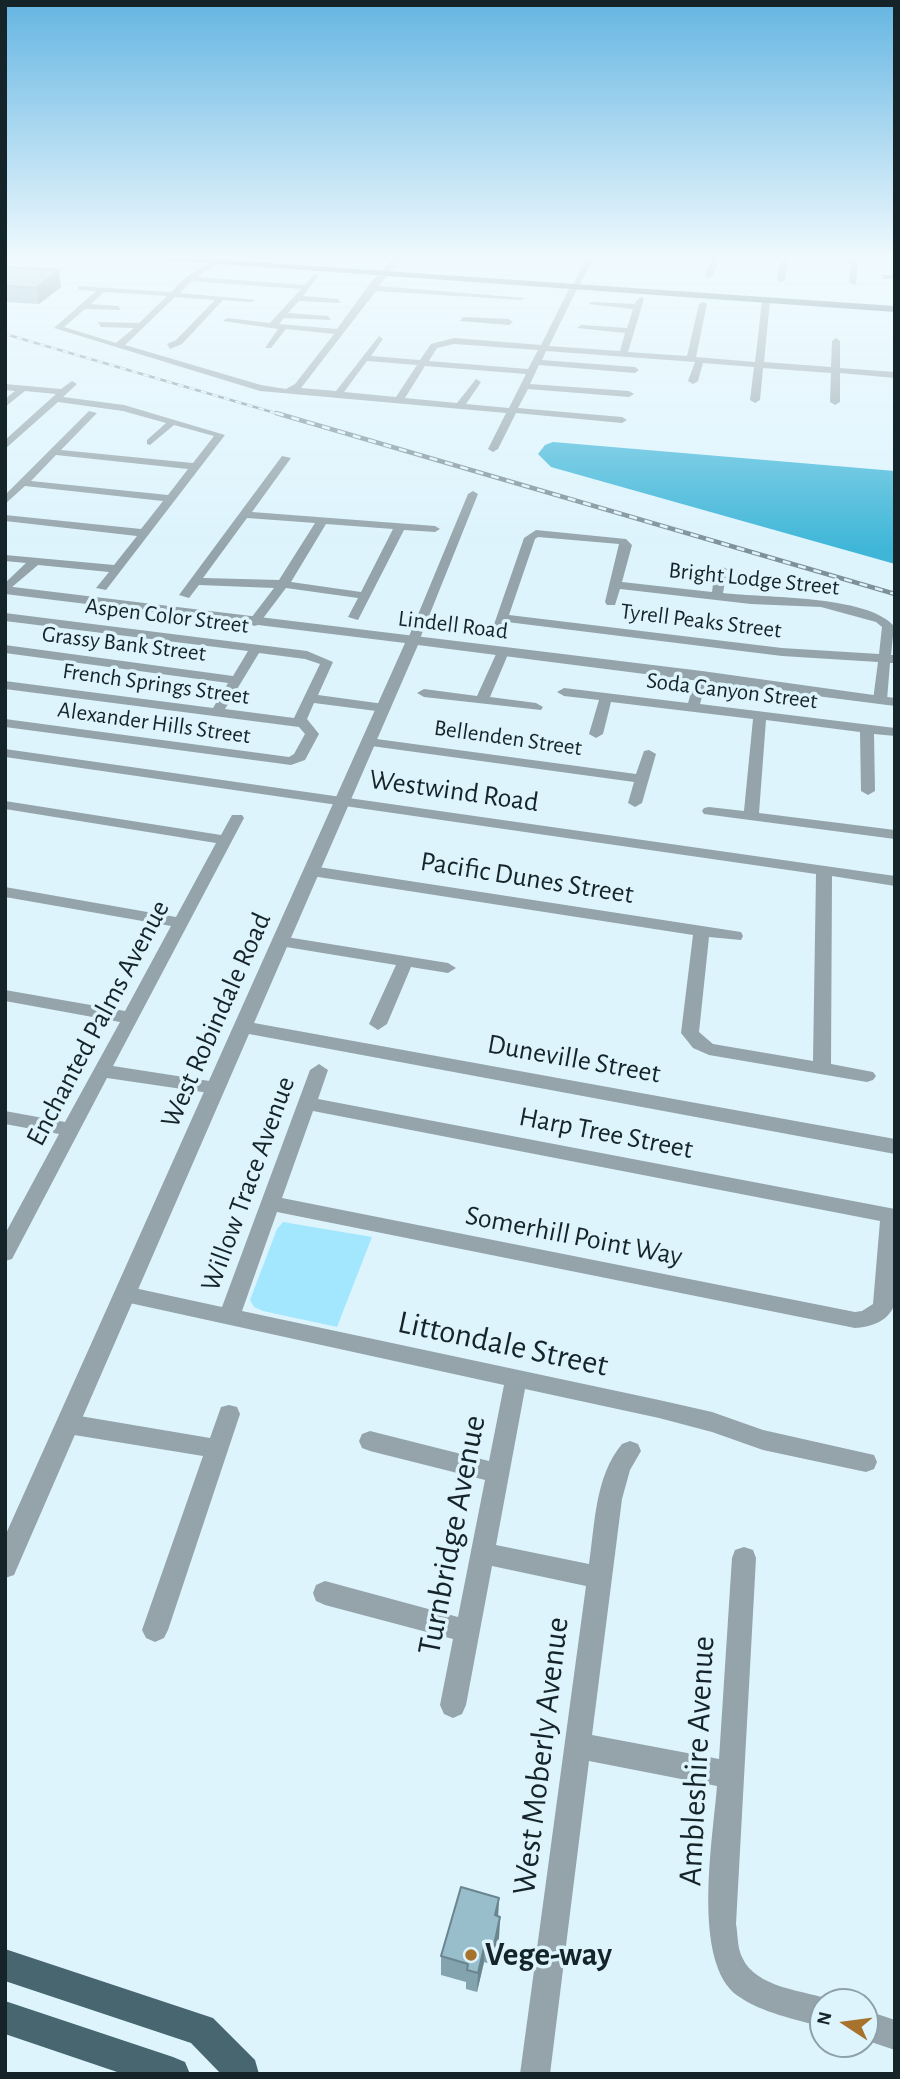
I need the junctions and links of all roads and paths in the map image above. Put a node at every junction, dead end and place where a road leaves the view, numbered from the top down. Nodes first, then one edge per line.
1 (146, 355) edge
2 (322, 355) edge
3 (366, 355) edge
4 (428, 355) edge
5 (538, 355) edge
6 (635, 355) edge
7 (696, 355) edge
8 (762, 355) edge
9 (835, 355) edge
10 (364, 358) junction
11 (695, 360) junction
12 (422, 363) junction
13 (761, 364) junction
14 (533, 367) junction
15 (635, 370) dead end
16 (834, 370) junction
17 (895, 375) edge
18 (693, 380) dead end
19 (477, 382) dead end
20 (524, 386) junction
21 (5, 387) edge
22 (23, 388) junction
23 (289, 391) junction
24 (629, 394) dead end
25 (337, 396) junction
26 (755, 400) dead end
27 (53, 401) junction
28 (398, 401) junction
29 (835, 402) dead end
30 (5, 404) edge
31 (460, 407) junction
32 (513, 411) junction
33 (92, 413) dead end
34 (622, 420) dead end
35 (172, 422) junction
36 (150, 442) dead end
37 (5, 446) edge
38 (494, 449) dead end
39 (53, 453) junction
40 (286, 458) dead end
41 (197, 467) junction
42 (23, 483) junction
43 (474, 494) dead end
44 (171, 499) junction
45 (5, 500) edge
46 (245, 515) junction
47 (5, 518) edge
48 (322, 521) junction
49 (400, 527) junction
50 (435, 529) dead end
51 (144, 533) junction
52 (5, 558) edge
53 (35, 561) junction
54 (116, 569) junction
55 (721, 569) dead end
56 (197, 580) junction
57 (283, 584) junction
58 (615, 585) junction
59 (102, 588) dead end
60 (5, 590) edge
61 (185, 595) dead end
62 (365, 596) junction
63 (717, 596) junction
64 (611, 602) dead end
65 (5, 617) edge
66 (354, 617) dead end
67 (503, 618) junction
68 (254, 622) junction
69 (496, 636) dead end
70 (413, 641) junction
71 (256, 648) junction
72 (5, 649) edge
73 (503, 652) junction
74 (890, 658) edge
75 (702, 675) junction
76 (237, 680) junction
77 (5, 685) edge
78 (564, 692) dead end
79 (424, 693) dead end
80 (606, 697) junction
81 (310, 698) junction
82 (482, 700) junction
83 (887, 701) edge
84 (536, 707) dead end
85 (693, 707) junction
86 (384, 708) junction
87 (216, 713) junction
88 (760, 716) junction
89 (5, 723) edge
90 (301, 723) junction
91 (867, 729) junction
92 (895, 732) edge
93 (596, 734) dead end
94 (369, 742) junction
95 (5, 753) edge
96 (649, 754) dead end
97 (642, 779) junction
98 (869, 791) dead end
99 (342, 802) junction
100 (635, 803) dead end
101 (5, 805) edge
102 (709, 811) dead end
103 (751, 816) junction
104 (237, 818) dead end
105 (895, 835) edge
106 (226, 840) junction
107 (312, 871) junction
108 (824, 871) junction
109 (895, 881) edge
110 (5, 892) edge
111 (182, 923) junction
112 (702, 931) junction
113 (735, 936) dead end
114 (281, 942) junction
115 (406, 961) junction
116 (448, 968) dead end
117 (5, 995) edge
118 (131, 1018) junction
119 (378, 1024) dead end
120 (243, 1027) junction
121 (822, 1068) junction
122 (319, 1070) dead end
123 (103, 1071) junction
124 (867, 1076) dead end
125 (216, 1088) junction
126 (307, 1103) junction
127 (5, 1117) edge
128 (71, 1130) junction
129 (895, 1147) edge
130 (270, 1203) junction
131 (892, 1217) edge
132 (5, 1253) edge
133 (125, 1294) junction
134 (229, 1317) junction
135 (516, 1379) junction
136 (229, 1414) dead end
137 (68, 1424) junction
138 (370, 1441) dead end
139 (217, 1449) junction
140 (630, 1451) dead end
141 (866, 1462) dead end
142 (498, 1473) junction
143 (482, 1553) junction
144 (744, 1558) dead end
145 (5, 1566) edge
146 (600, 1577) junction
147 (325, 1592) dead end
148 (155, 1630) dead end
149 (467, 1631) junction
150 (453, 1704) dead end
151 (578, 1746) junction
152 (731, 1775) junction
153 (5, 1965) edge
154 (809, 2008) edge
155 (5, 2017) edge
156 (238, 2073) edge
157 (173, 2074) edge
158 (535, 2074) edge

1 - 23 street
2 - 23 street
3 - 10 street
4 - 12 street
5 - 14 street
6 - 11 street
7 - 11 street
8 - 13 street
9 - 16 street
10 - 12 street
10 - 25 street
11 - 13 street
11 - 18 street
12 - 14 street
12 - 28 street
13 - 16 street
13 - 26 street
14 - 15 street
14 - 20 street
16 - 17 street
16 - 29 street
19 - 31 street
20 - 24 street
20 - 32 street
21 - 22 street
22 - 27 street
22 - 30 street
23 - 25 street
25 - 28 street
27 - 35 street
27 - 37 street
28 - 31 street
31 - 32 street
32 - 34 street
32 - 38 street
33 - 39 street
35 - 36 street
35 - 41 street
39 - 41 street
39 - 42 street
40 - 46 street
41 - 44 street
42 - 44 street
42 - 45 street
43 - 70 street, West Robindale Road
44 - 51 street
46 - 48 street
46 - 56 street
47 - 51 street
48 - 49 street
48 - 57 street
49 - 50 street
49 - 62 street
51 - 54 street
52 - 53 street
53 - 54 street
53 - 60 street
54 - 59 street
55 - 63 street
56 - 57 street
56 - 61 street
57 - 62 street
57 - 68 street
58 - 63 street, Bright Lodge Street
58 - 64 street
58 - 67 street
60 - 68 street, Lindell Road
62 - 66 street
63 - 74 street, Bright Lodge Street
65 - 71 street, Aspen Color Street
67 - 69 street
67 - 74 street, Tyrell Peaks Street
68 - 70 street, Lindell Road
70 - 73 street, Lindell Road
70 - 86 street, West Robindale Road
71 - 76 street
71 - 81 street, Aspen Color Street
72 - 76 street, Grassy Bank Street
73 - 75 street, Lindell Road
73 - 82 street
74 - 83 street
75 - 83 street, Lindell Road
75 - 85 street
76 - 87 street
77 - 87 street, French Springs Street
78 - 80 street, Soda Canyon Street
79 - 82 street
80 - 85 street, Soda Canyon Street
80 - 93 street
81 - 86 street
81 - 90 street
82 - 84 street
85 - 88 street, Soda Canyon Street
86 - 94 street, West Robindale Road
87 - 90 street, French Springs Street
88 - 91 street, Soda Canyon Street
88 - 103 street
89 - 90 street, Alexander Hills Street
91 - 92 street, Soda Canyon Street
91 - 98 street
94 - 97 street, Bellenden Street
94 - 99 street, West Robindale Road
95 - 99 street, Westwind Road
96 - 97 street
97 - 100 street
99 - 107 street, West Robindale Road
99 - 108 street, Westwind Road
101 - 106 street
102 - 103 street
103 - 105 street
104 - 106 street, Enchanted Palms Avenue
106 - 111 street, Enchanted Palms Avenue
107 - 112 street, Pacific Dunes Street
107 - 114 street, West Robindale Road
108 - 109 street, Westwind Road
108 - 121 street
110 - 111 street
111 - 118 street, Enchanted Palms Avenue
112 - 113 street, Pacific Dunes Street
112 - 121 street
114 - 115 street
114 - 120 street, West Robindale Road
115 - 116 street
115 - 119 street
117 - 118 street
118 - 123 street, Enchanted Palms Avenue
120 - 125 street, West Robindale Road
120 - 129 street, Duneville Street
121 - 124 street
122 - 126 street, Willow Trace Avenue
123 - 125 street
123 - 128 street, Enchanted Palms Avenue
125 - 133 street, West Robindale Road
126 - 130 street, Willow Trace Avenue
126 - 131 street, Harp Tree Street
127 - 128 street
128 - 132 street, Enchanted Palms Avenue
130 - 131 street, Somerhill Point Way
130 - 134 street, Willow Trace Avenue
133 - 134 street, Littondale Street
133 - 137 street, West Robindale Road
134 - 135 street, Littondale Street
135 - 141 street, Littondale Street
135 - 142 street, Turnbridge Avenue
136 - 139 street
137 - 139 street
137 - 145 street, West Robindale Road
138 - 142 street
139 - 148 street
140 - 146 street, West Moberly Avenue
142 - 143 street, Turnbridge Avenue
143 - 146 street
143 - 149 street, Turnbridge Avenue
144 - 152 street, Ambleshire Avenue
146 - 151 street, West Moberly Avenue
147 - 149 street
149 - 150 street, Turnbridge Avenue
151 - 152 street
151 - 158 street, West Moberly Avenue
152 - 154 street, Ambleshire Avenue
153 - 156 main road
155 - 157 main road

